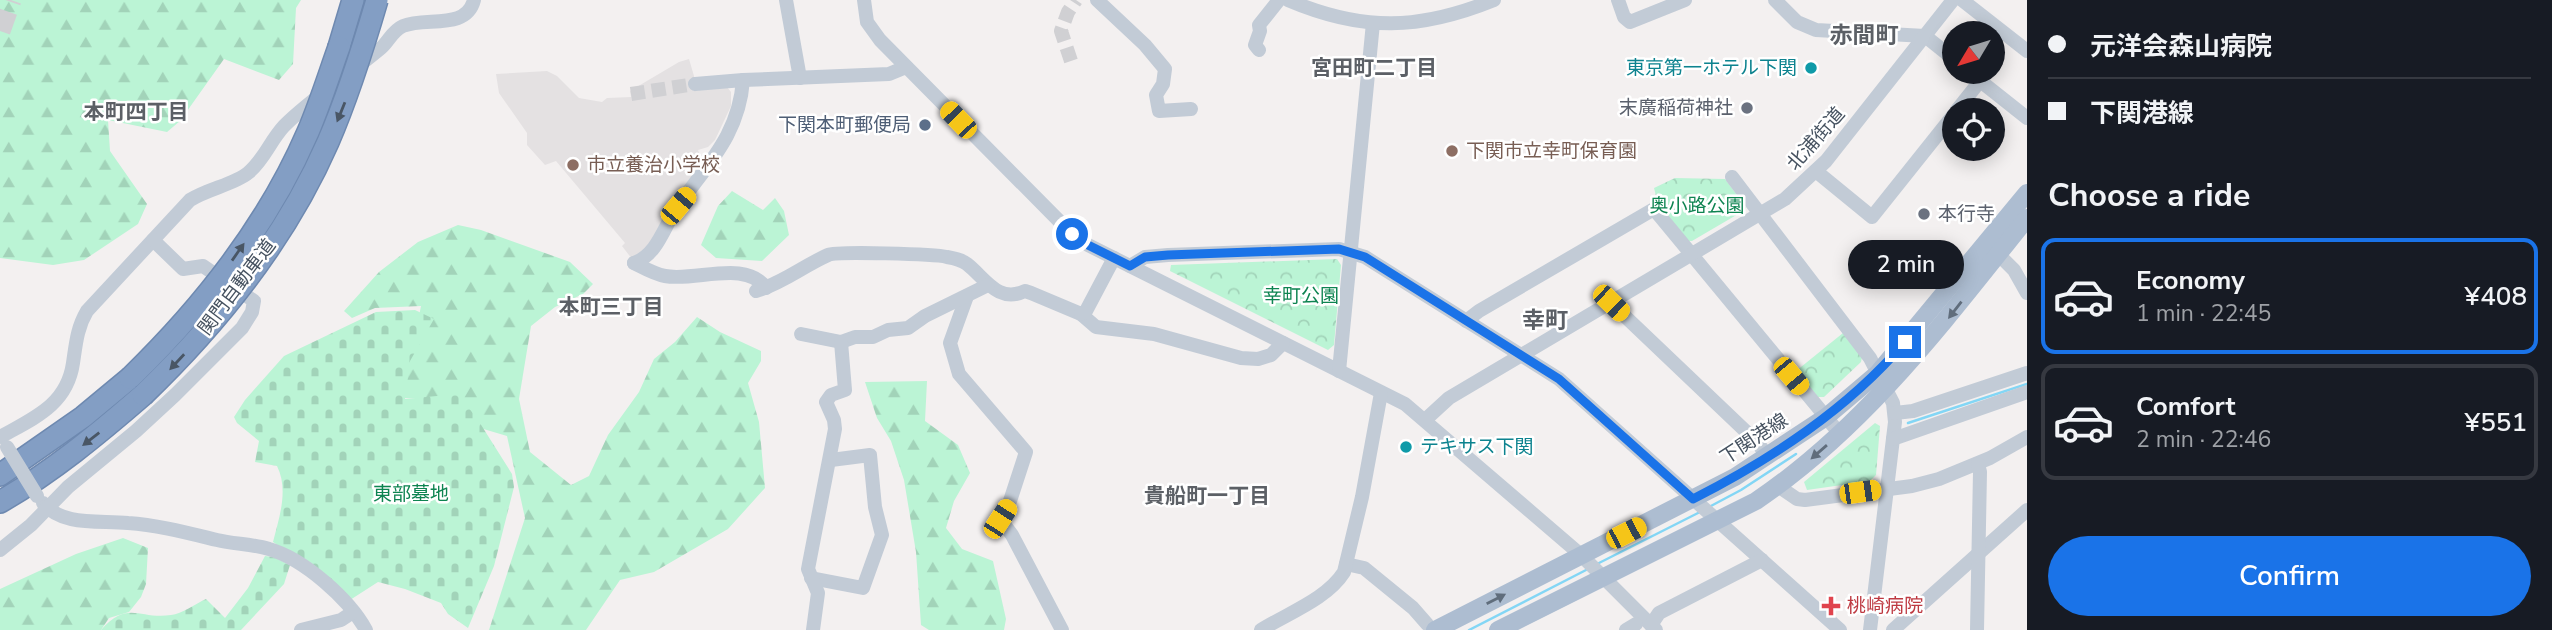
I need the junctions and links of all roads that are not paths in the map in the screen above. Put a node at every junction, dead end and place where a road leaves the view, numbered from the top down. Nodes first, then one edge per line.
1 (350, 0) edge
2 (377, 0) edge
3 (474, 0) edge
4 (786, 0) edge
5 (864, 0) edge
6 (1097, 0) edge
7 (1279, 0) edge
8 (1288, 0) edge
9 (1494, 0) edge
10 (1618, 0) edge
11 (1685, 0) edge
12 (1775, 0) edge
13 (1953, 0) edge
14 (1962, 0) edge
15 (1462, 6) edge
16 (1373, 23) junction
17 (1925, 36) junction
18 (1259, 50) dead end
19 (1942, 50) edge
20 (2027, 51) edge
21 (906, 67) junction
22 (800, 78) junction
23 (743, 80) junction
24 (695, 84) tunnel mouth
25 (1985, 84) edge
26 (1191, 109) dead end
27 (2027, 118) edge
28 (1942, 130) edge
29 (1817, 172) junction
30 (1732, 177) dead end
31 (2027, 193) edge
32 (1761, 215) junction
33 (2027, 218) edge
34 (153, 240) junction
35 (1992, 248) junction
36 (1352, 251) junction
37 (1692, 255) junction
38 (1114, 258) junction
39 (1130, 266) junction
40 (988, 285) junction
41 (2027, 293) edge
42 (967, 296) junction
43 (1611, 303) junction
44 (1081, 314) junction
45 (1466, 321) junction
46 (802, 334) dead end
47 (841, 342) junction
48 (1283, 343) junction
49 (1521, 356) junction
50 (1339, 371) junction
51 (2027, 373) edge
52 (1882, 381) junction
53 (2027, 392) edge
54 (1381, 393) junction
55 (1895, 413) junction
56 (1826, 417) junction
57 (1425, 420) junction
58 (1840, 434) junction
59 (2027, 437) edge
60 (1893, 439) junction
61 (3, 440) edge
62 (1768, 457) junction
63 (831, 460) junction
64 (1978, 464) junction
65 (0, 475) edge
66 (1778, 486) junction
67 (1888, 488) junction
68 (1695, 501) junction
69 (0, 502) edge
70 (47, 509) junction
71 (2027, 510) edge
72 (1714, 518) junction
73 (0, 550) edge
74 (1979, 554) junction
75 (1762, 560) junction
76 (1346, 564) junction
77 (1592, 566) junction
78 (811, 578) junction
79 (354, 612) junction
80 (1431, 627) edge
81 (1642, 627) edge
82 (300, 630) edge
83 (366, 630) edge
84 (813, 630) edge
85 (1062, 630) edge
86 (1261, 630) edge
87 (1498, 630) edge
88 (1840, 630) edge
89 (1870, 630) edge
90 (1892, 630) edge
91 (1977, 630) edge

65 -> 1 highway, 関門自動車道, bridge
2 -> 69 highway, 関門自動車道, bridge
3 - 34 street
4 - 22 street
5 - 21 street
6 - 26 street
7 - 18 street
8 - 16 street
9 - 15 street
10 - 11 street
12 - 17 street
13 - 17 street, 北浦街道
14 - 20 street
15 - 16 street
16 - 36 street
17 - 19 street
17 - 29 street, 北浦街道
21 - 22 street
21 - 38 street
22 - 23 street
23 - 24 street
23 - 40 street
25 - 27 street
28 - 29 street
29 - 32 street, 北浦街道
30 - 32 street
31 - 35 main road, 下関港線
32 - 37 street, 北浦街道
32 - 52 street
33 - 35 main road, 下関港線
34 - 61 street
34 - 70 street
35 - 41 street
35 - 52 main road, 下関港線
36 - 39 street
36 - 45 street
36 - 50 street
37 - 43 street, 北浦街道
37 - 45 street
37 - 56 street
38 - 39 street
38 - 44 street
39 - 48 street
40 - 42 street
40 - 44 street
42 - 47 street
42 - 85 street
43 - 49 street, 北浦街道
43 - 62 street
44 - 48 street
45 - 49 street
46 - 47 street
47 - 63 street
48 - 50 street
49 - 57 street, 北浦街道
49 - 68 street
50 - 54 street
51 - 55 street
52 - 55 street
52 - 56 main road, 下関港線
52 - 58 main road, 下関港線
53 - 60 street
54 - 57 street
54 - 76 street
55 - 60 street
56 - 58 street
56 - 62 main road, 下関港線
57 - 77 street
58 -> 66 main road, 下関港線
59 - 64 street
60 - 67 street
61 - 70 street, bridge
62 - 68 main road, 下関港線
63 - 78 street
63 - 78 street
64 - 67 street
64 - 74 street
66 - 67 street
66 - 72 main road, 下関港線
67 - 89 street
68 - 72 street
68 - 77 main road, 下関港線
70 - 73 street
70 - 79 street
71 - 74 street
72 - 75 street
72 - 77 main road, 下関港線
74 - 90 street
74 - 91 street
75 - 81 street
75 - 88 street
76 - 80 street
76 - 86 street
80 -> 77 main road, 下関港線
77 - 81 street
77 - 87 main road, 下関港線
78 - 84 street
79 - 82 street
79 - 83 street

